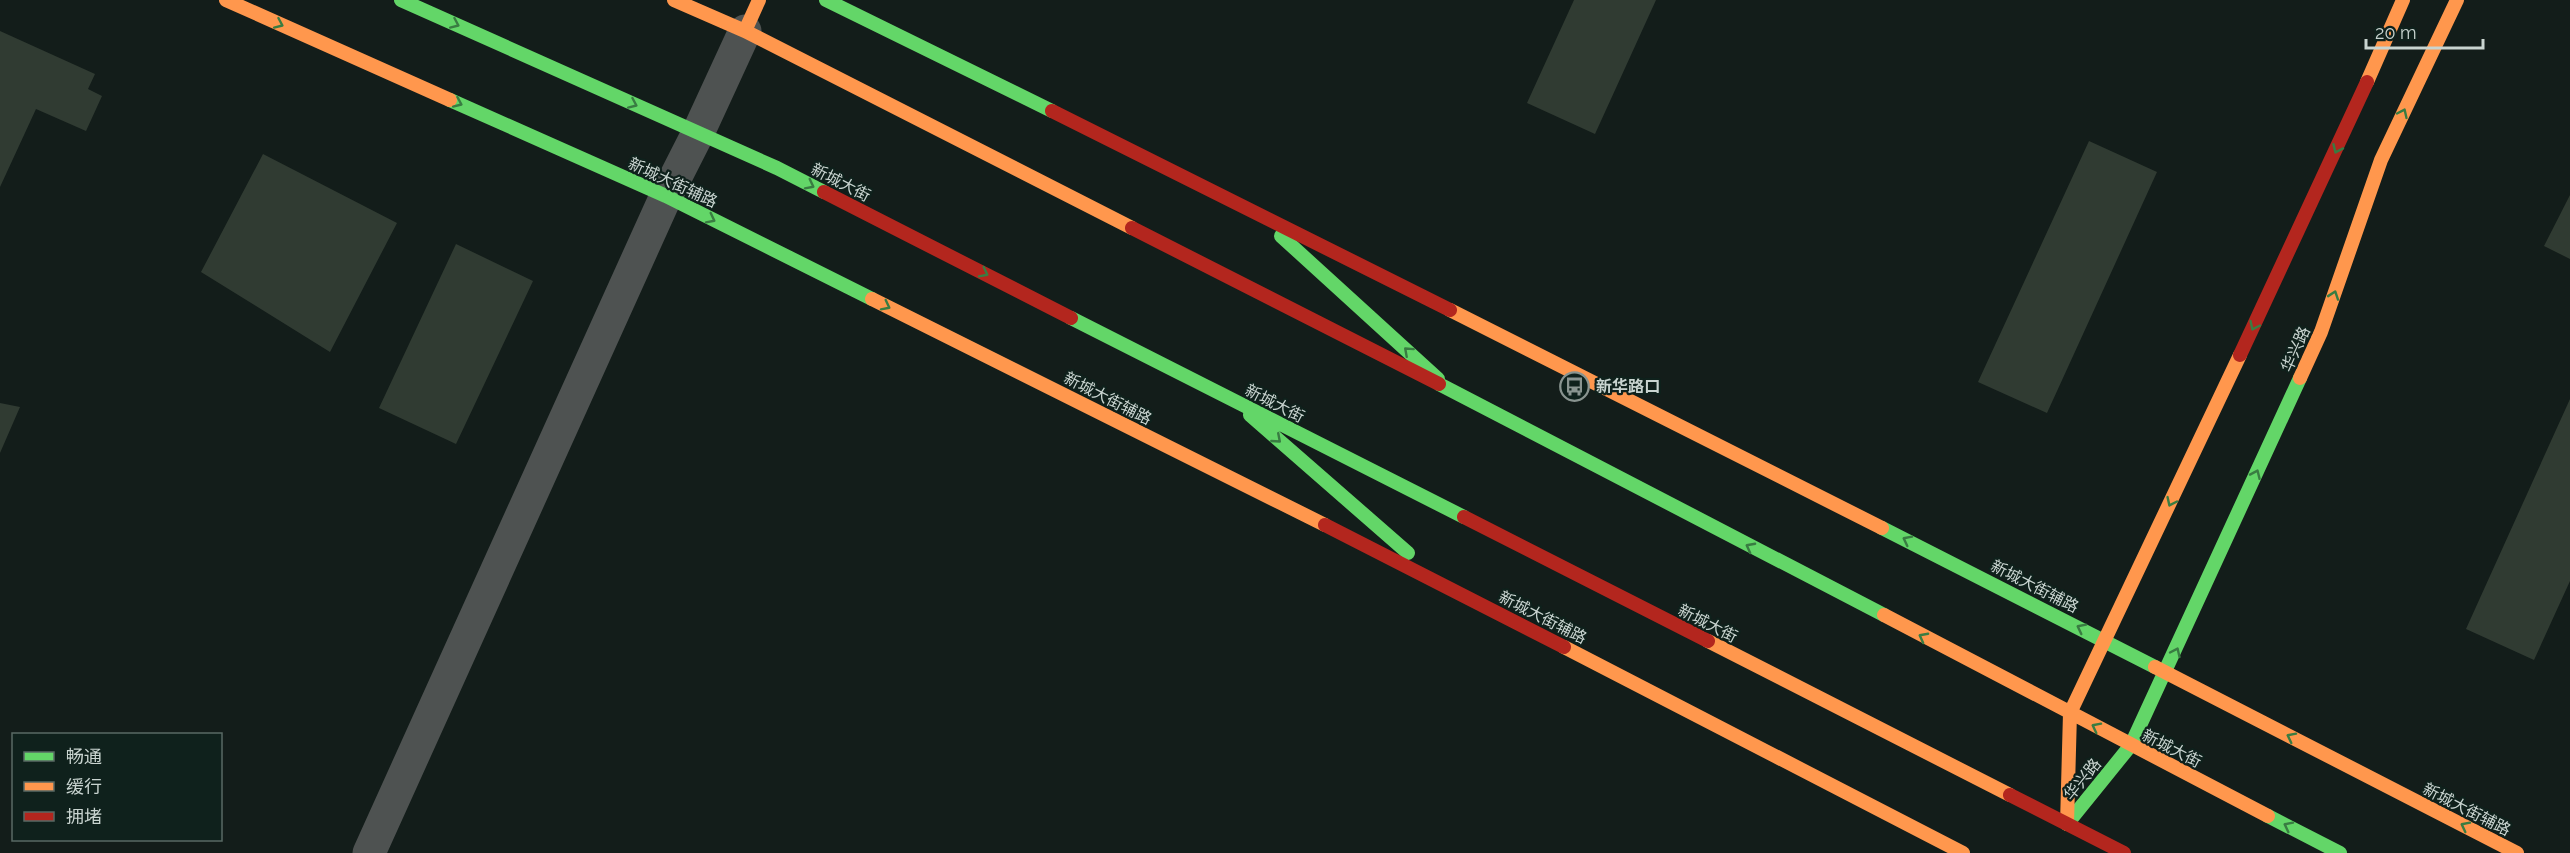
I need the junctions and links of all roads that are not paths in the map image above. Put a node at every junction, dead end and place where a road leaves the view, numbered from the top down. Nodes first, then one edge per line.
1 (226, 0) edge
2 (401, 0) edge
3 (674, 0) edge
4 (759, 0) edge
5 (826, 0) edge
6 (2403, 0) edge
7 (2457, 0) edge
8 (745, 31) junction
9 (698, 133) junction
10 (666, 196) junction
11 (1250, 207) junction
12 (1451, 390) junction
13 (1233, 400) junction
14 (1443, 584) junction
15 (2106, 640) junction
16 (2166, 672) junction
17 (2070, 714) junction
18 (2131, 745) junction
19 (2067, 825) junction
20 (369, 853) edge
21 (1963, 853) edge
22 (2124, 853) edge
23 (2340, 853) edge
24 (2517, 853) edge

1 -> 10 street, 新城大街辅路
2 -> 9 street, 新城大街
3 - 8 street, 新城大街
4 - 8 street
5 - 11 street, 新城大街辅路
6 -> 15 street, 华兴路
16 -> 7 street, 华兴路
8 - 9 street
8 - 12 street, 新城大街
9 - 10 street
9 -> 13 street, 新城大街
10 -> 14 street, 新城大街辅路
10 - 20 street
12 -> 11 street
15 -> 11 street, 新城大街辅路
17 -> 12 street, 新城大街
13 -> 14 street
13 - 19 street, 新城大街
14 - 21 street, 新城大街辅路
15 - 16 street, 新城大街辅路
15 - 17 street, 华兴路
16 - 18 street, 华兴路
24 -> 16 street, 新城大街辅路
18 -> 17 street, 新城大街
17 - 19 street, 华兴路
18 - 19 street, 华兴路
23 -> 18 street, 新城大街
19 - 22 street, 新城大街

